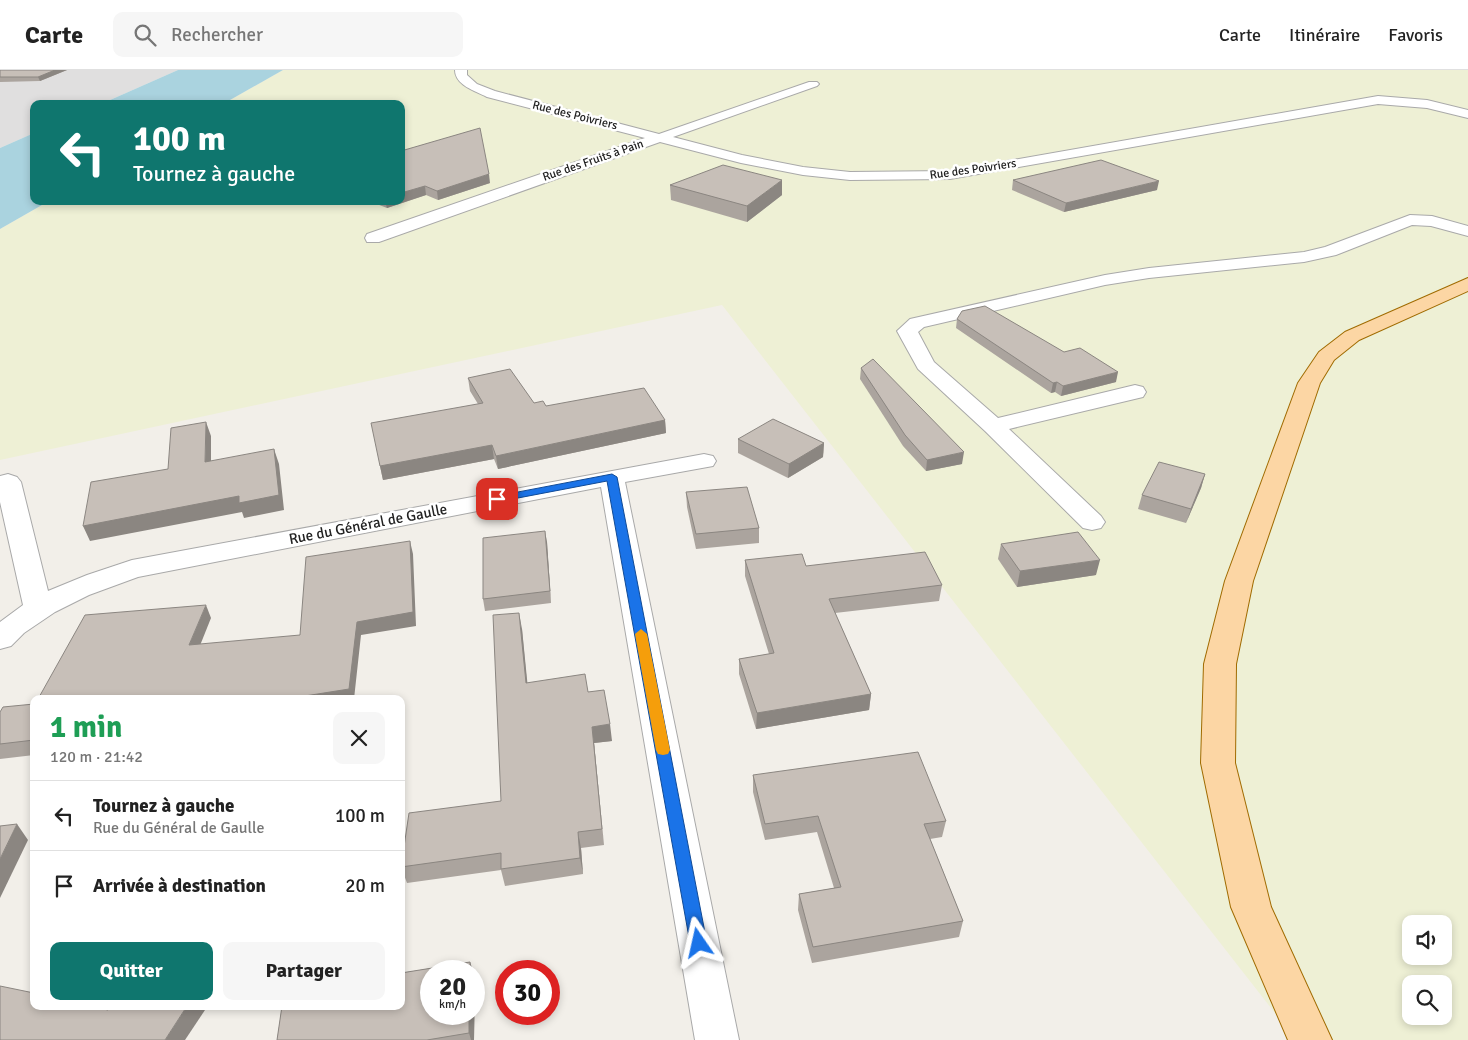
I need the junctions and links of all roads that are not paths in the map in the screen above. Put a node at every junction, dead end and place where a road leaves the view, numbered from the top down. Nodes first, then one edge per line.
1 (461, 70) edge
2 (812, 84) dead end
3 (1468, 114) edge
4 (659, 137) junction
5 (1468, 231) edge
6 (373, 238) dead end
7 (1468, 284) edge
8 (1135, 392) dead end
9 (993, 426) junction
10 (704, 461) dead end
11 (612, 477) junction
12 (8, 482) dead end
13 (1092, 522) dead end
14 (38, 608) junction
15 (0, 639) edge
16 (717, 1040) edge
17 (1310, 1040) edge

1 - 4 street, Rue des Poivriers
2 - 4 street, Rue des Fruits à Pain
3 - 4 street, Rue des Poivriers
4 - 6 street, Rue des Fruits à Pain
5 - 9 street
7 - 17 main road
8 - 9 street
9 - 13 street
10 - 11 street, Rue du Général de Gaulle
11 - 14 street, Rue du Général de Gaulle
11 - 16 street
12 - 14 street
14 - 15 street, Rue du Général de Gaulle

